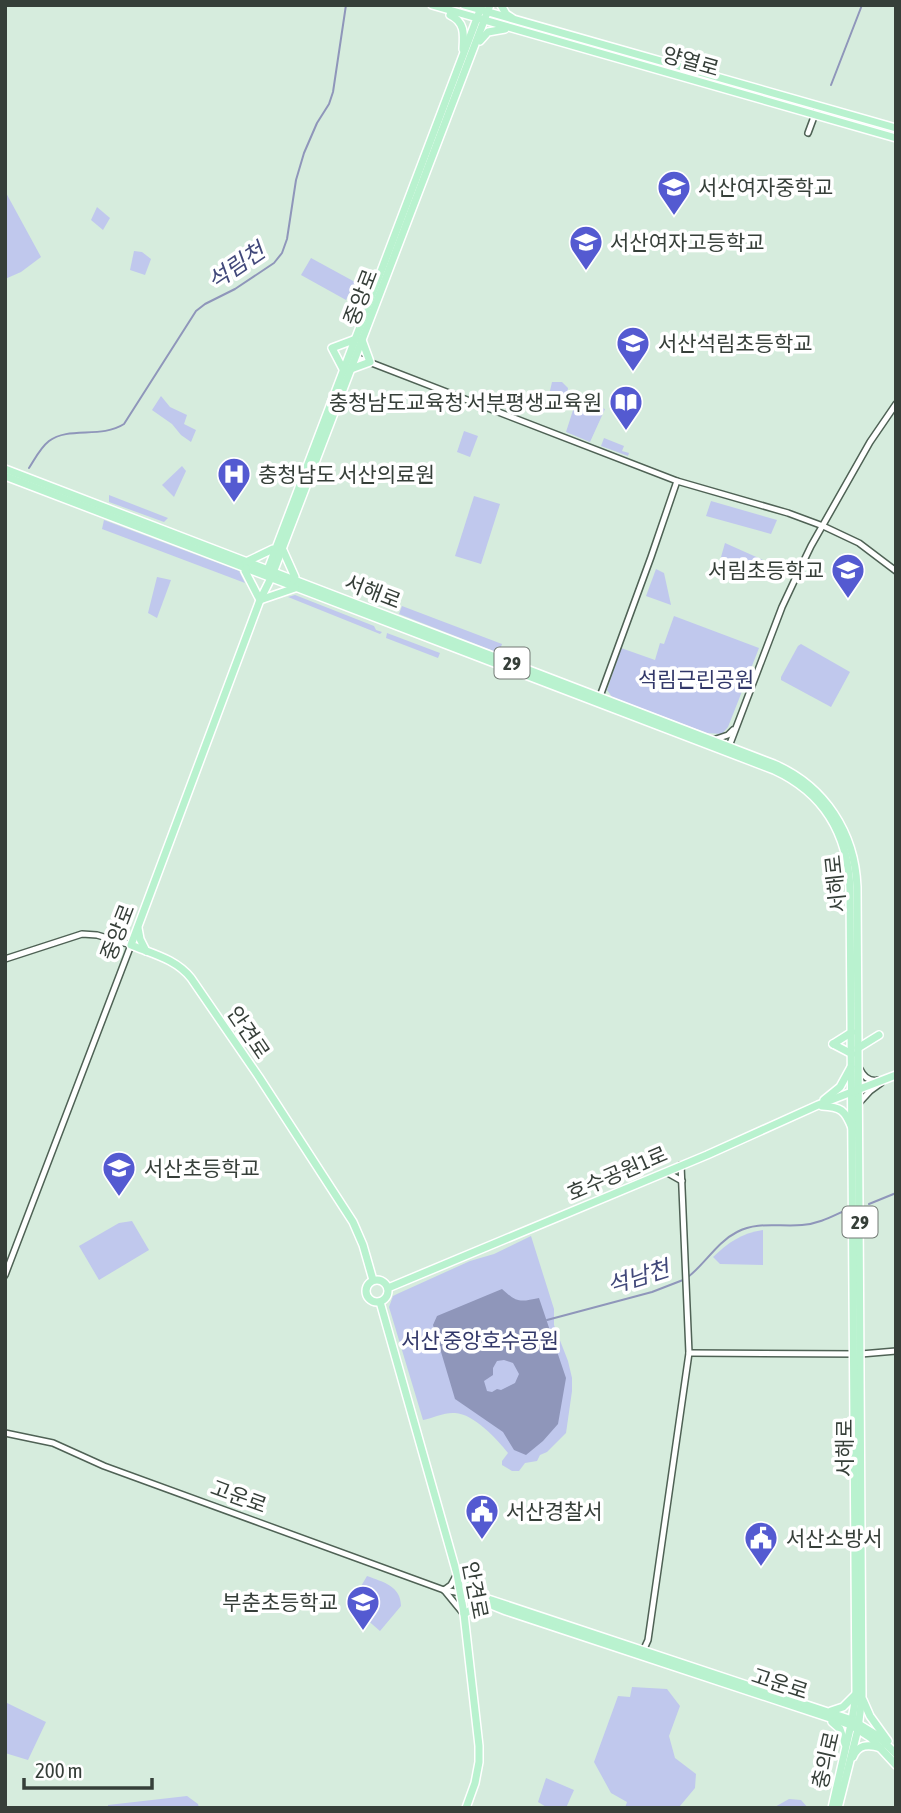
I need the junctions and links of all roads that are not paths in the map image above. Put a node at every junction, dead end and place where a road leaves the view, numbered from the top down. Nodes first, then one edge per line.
1 (432, 5) edge
2 (464, 5) edge
3 (500, 5) edge
4 (485, 8) edge
5 (446, 10) junction
6 (481, 20) junction
7 (513, 25) junction
8 (476, 43) junction
9 (462, 59) junction
10 (817, 111) junction
11 (896, 128) edge
12 (808, 133) dead end
13 (896, 138) edge
14 (359, 340) junction
15 (356, 357) junction
16 (370, 362) junction
17 (347, 370) junction
18 (896, 404) edge
19 (5, 469) edge
20 (5, 476) edge
21 (677, 481) junction
22 (823, 526) junction
23 (279, 549) junction
24 (246, 565) junction
25 (896, 571) edge
26 (269, 574) junction
27 (295, 584) junction
28 (260, 600) junction
29 (599, 700) junction
30 (736, 728) junction
31 (713, 740) junction
32 (728, 749) junction
33 (138, 927) junction
34 (131, 945) junction
35 (146, 951) junction
36 (5, 959) edge
37 (858, 1024) junction
38 (852, 1032) junction
39 (855, 1051) junction
40 (856, 1064) junction
41 (893, 1076) edge
42 (856, 1091) junction
43 (859, 1104) junction
44 (818, 1105) junction
45 (853, 1134) junction
46 (681, 1166) junction
47 (666, 1172) junction
48 (682, 1181) junction
49 (5, 1275) edge
50 (373, 1280) junction
51 (388, 1288) junction
52 (380, 1302) junction
53 (896, 1351) edge
54 (689, 1353) junction
55 (858, 1354) junction
56 (5, 1433) edge
57 (456, 1571) junction
58 (444, 1590) junction
59 (461, 1594) junction
60 (485, 1601) junction
61 (464, 1614) junction
62 (641, 1653) junction
63 (859, 1696) junction
64 (825, 1714) junction
65 (855, 1724) junction
66 (884, 1747) junction
67 (845, 1751) junction
68 (896, 1752) edge
69 (896, 1765) edge
70 (845, 1766) junction
71 (466, 1808) edge
72 (832, 1808) edge
73 (838, 1808) edge

1 - 5 main road, 양열로
2 - 4 main road, 양열로
3 - 7 main road
4 - 6 main road, 중앙로
4 - 7 main road, 양열로
5 - 6 main road, 양열로
5 - 9 main road
6 - 7 main road, 양열로
6 - 8 main road, 중앙로
6 - 9 main road, 중앙로
7 - 8 main road
7 - 10 main road, 양열로
8 - 14 main road, 중앙로
9 - 14 main road, 중앙로
10 - 11 main road, 양열로
10 - 12 street
10 - 13 main road, 양열로
14 - 15 main road, 중앙로
14 - 16 main road
14 - 17 main road, 중앙로
14 - 17 main road
15 - 16 street
15 - 17 main road, 중앙로
16 - 17 main road
16 - 21 street
17 - 23 main road, 중앙로
18 - 22 street
19 - 24 main road, 서해로
20 - 24 main road, 서해로
21 - 22 street
21 - 29 street
22 - 25 street
22 - 30 street
23 - 24 main road
23 - 26 main road, 중앙로
23 - 27 main road
24 - 26 main road, 서해로
24 - 28 main road
26 - 27 main road, 서해로 / 29
26 - 28 main road, 중앙로
27 - 28 main road
27 - 29 main road, 서해로 / 29
28 - 33 main road, 중앙로
29 - 31 main road, 서해로 / 29
29 - 32 main road, 서해로 / 29
30 - 31 street
30 - 32 street
31 - 32 main road, 서해로 / 29
32 - 37 main road, 서해로 / 29
32 - 38 main road, 서해로 / 29
33 - 34 main road, 중앙로
33 - 35 main road
34 - 35 main road, 안견로
34 - 36 street, 안견로
34 - 49 street, 중앙로
35 - 50 main road, 안견로
37 - 39 main road, 서해로 / 29
37 - 39 main road
38 - 39 main road, 서해로 / 29
38 - 39 main road
39 - 40 main road, 서해로 / 29
40 - 41 street
40 - 42 main road, 서해로 / 29
40 - 44 main road
41 - 42 main road, 호수공원1로
41 - 43 street
42 - 43 main road, 서해로 / 29
42 - 44 main road, 호수공원1로
42 - 45 main road, 서해로 / 29
43 - 55 main road, 서해로 / 29
44 - 45 main road
44 - 46 main road, 호수공원1로
45 - 55 main road, 서해로 / 29
46 - 47 main road, 호수공원1로
46 - 48 street
47 - 48 street
47 - 51 main road, 호수공원1로
48 - 54 street
50 - 51 main road
50 - 52 main road
51 - 52 main road
52 - 57 main road, 안견로
53 - 55 street
54 - 55 street
54 - 62 street
55 - 63 main road, 서해로 / 29
56 - 58 street, 고운로
57 - 58 street
57 - 59 main road, 안견로
57 - 60 main road
58 - 59 street, 고운로
58 - 61 street
59 - 60 main road, 고운로
59 - 61 main road, 안견로
60 - 61 main road
60 - 62 main road, 고운로
61 - 71 main road, 안견로
62 - 64 main road, 고운로
63 - 64 main road
63 - 65 main road, 서해로 / 29
63 - 68 main road
64 - 65 main road, 고운로
64 - 67 main road
65 - 66 main road
65 - 67 main road, 충의로 / 29
65 - 70 main road, 충의로 / 29
66 - 68 main road
66 - 69 main road
66 - 70 main road
67 - 70 main road, 충의로 / 29
70 - 72 main road, 충의로 / 29
70 - 73 main road, 충의로 / 29

